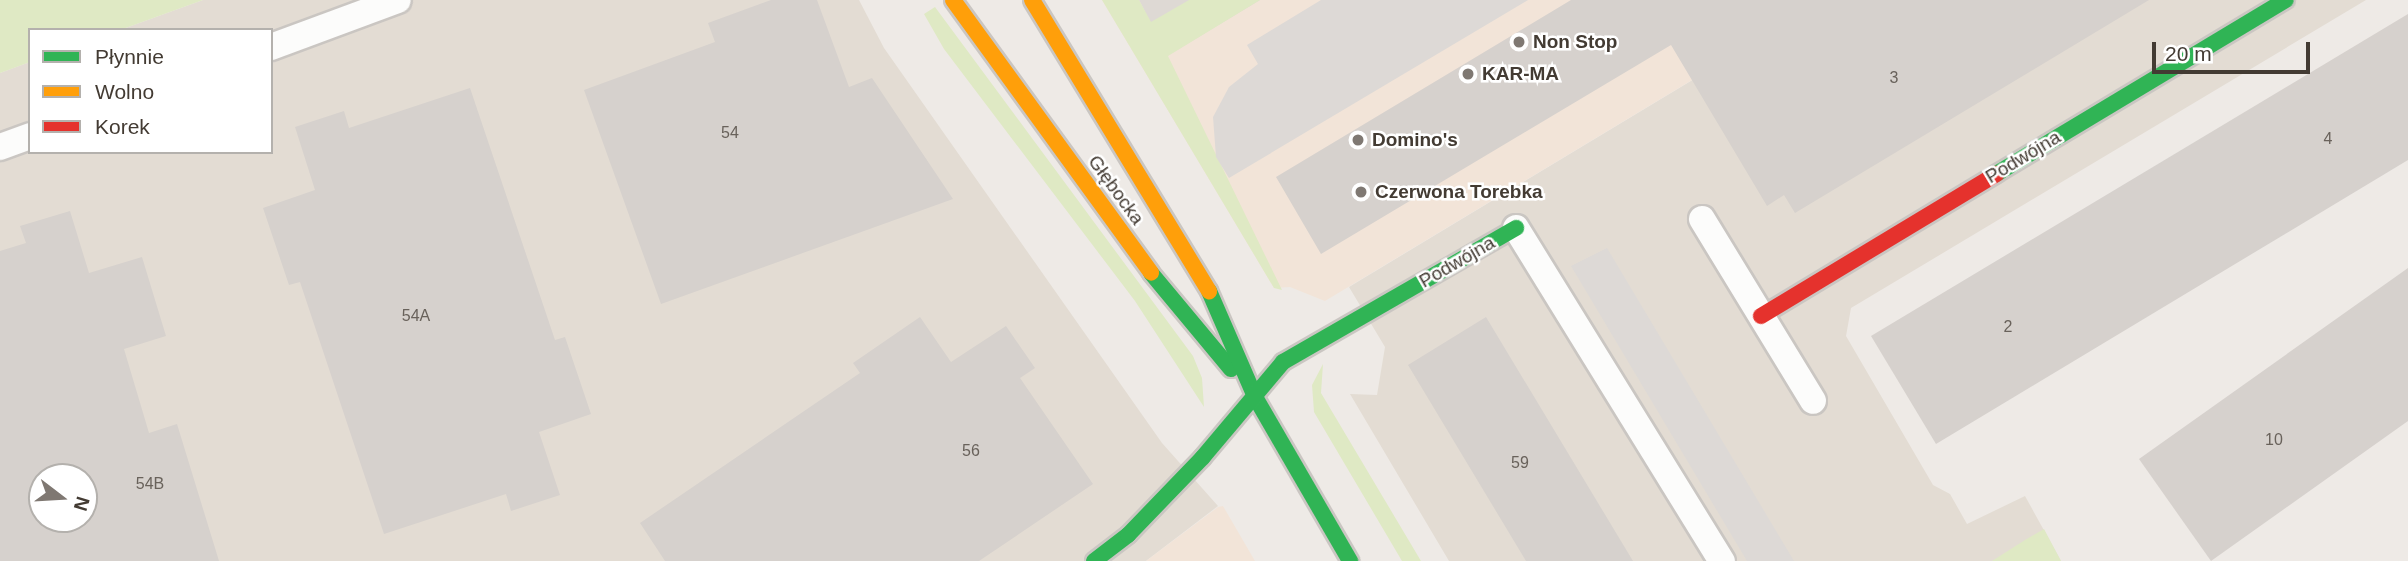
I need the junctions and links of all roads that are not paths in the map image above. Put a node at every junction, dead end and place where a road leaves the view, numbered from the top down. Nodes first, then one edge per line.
1 (398, 0) edge
2 (953, 0) edge
3 (1032, 0) edge
4 (2286, 0) edge
5 (273, 46) edge
6 (28, 137) edge
7 (0, 147) edge
8 (1702, 219) dead end
9 (1516, 228) joint
10 (1761, 316) junction
11 (1255, 397) junction
12 (1813, 401) dead end
13 (1094, 561) edge
14 (1350, 561) edge
15 (1722, 561) edge

1 - 5 lane
2 - 11 street, Głębocka
3 - 11 street, Głębocka
4 - 10 street, Podwójna
6 - 7 lane
8 - 10 lane
9 - 11 street, Podwójna
9 - 15 lane, Podwójna
10 - 12 lane
11 - 13 street, Podwójna
11 - 14 street, Głębocka

